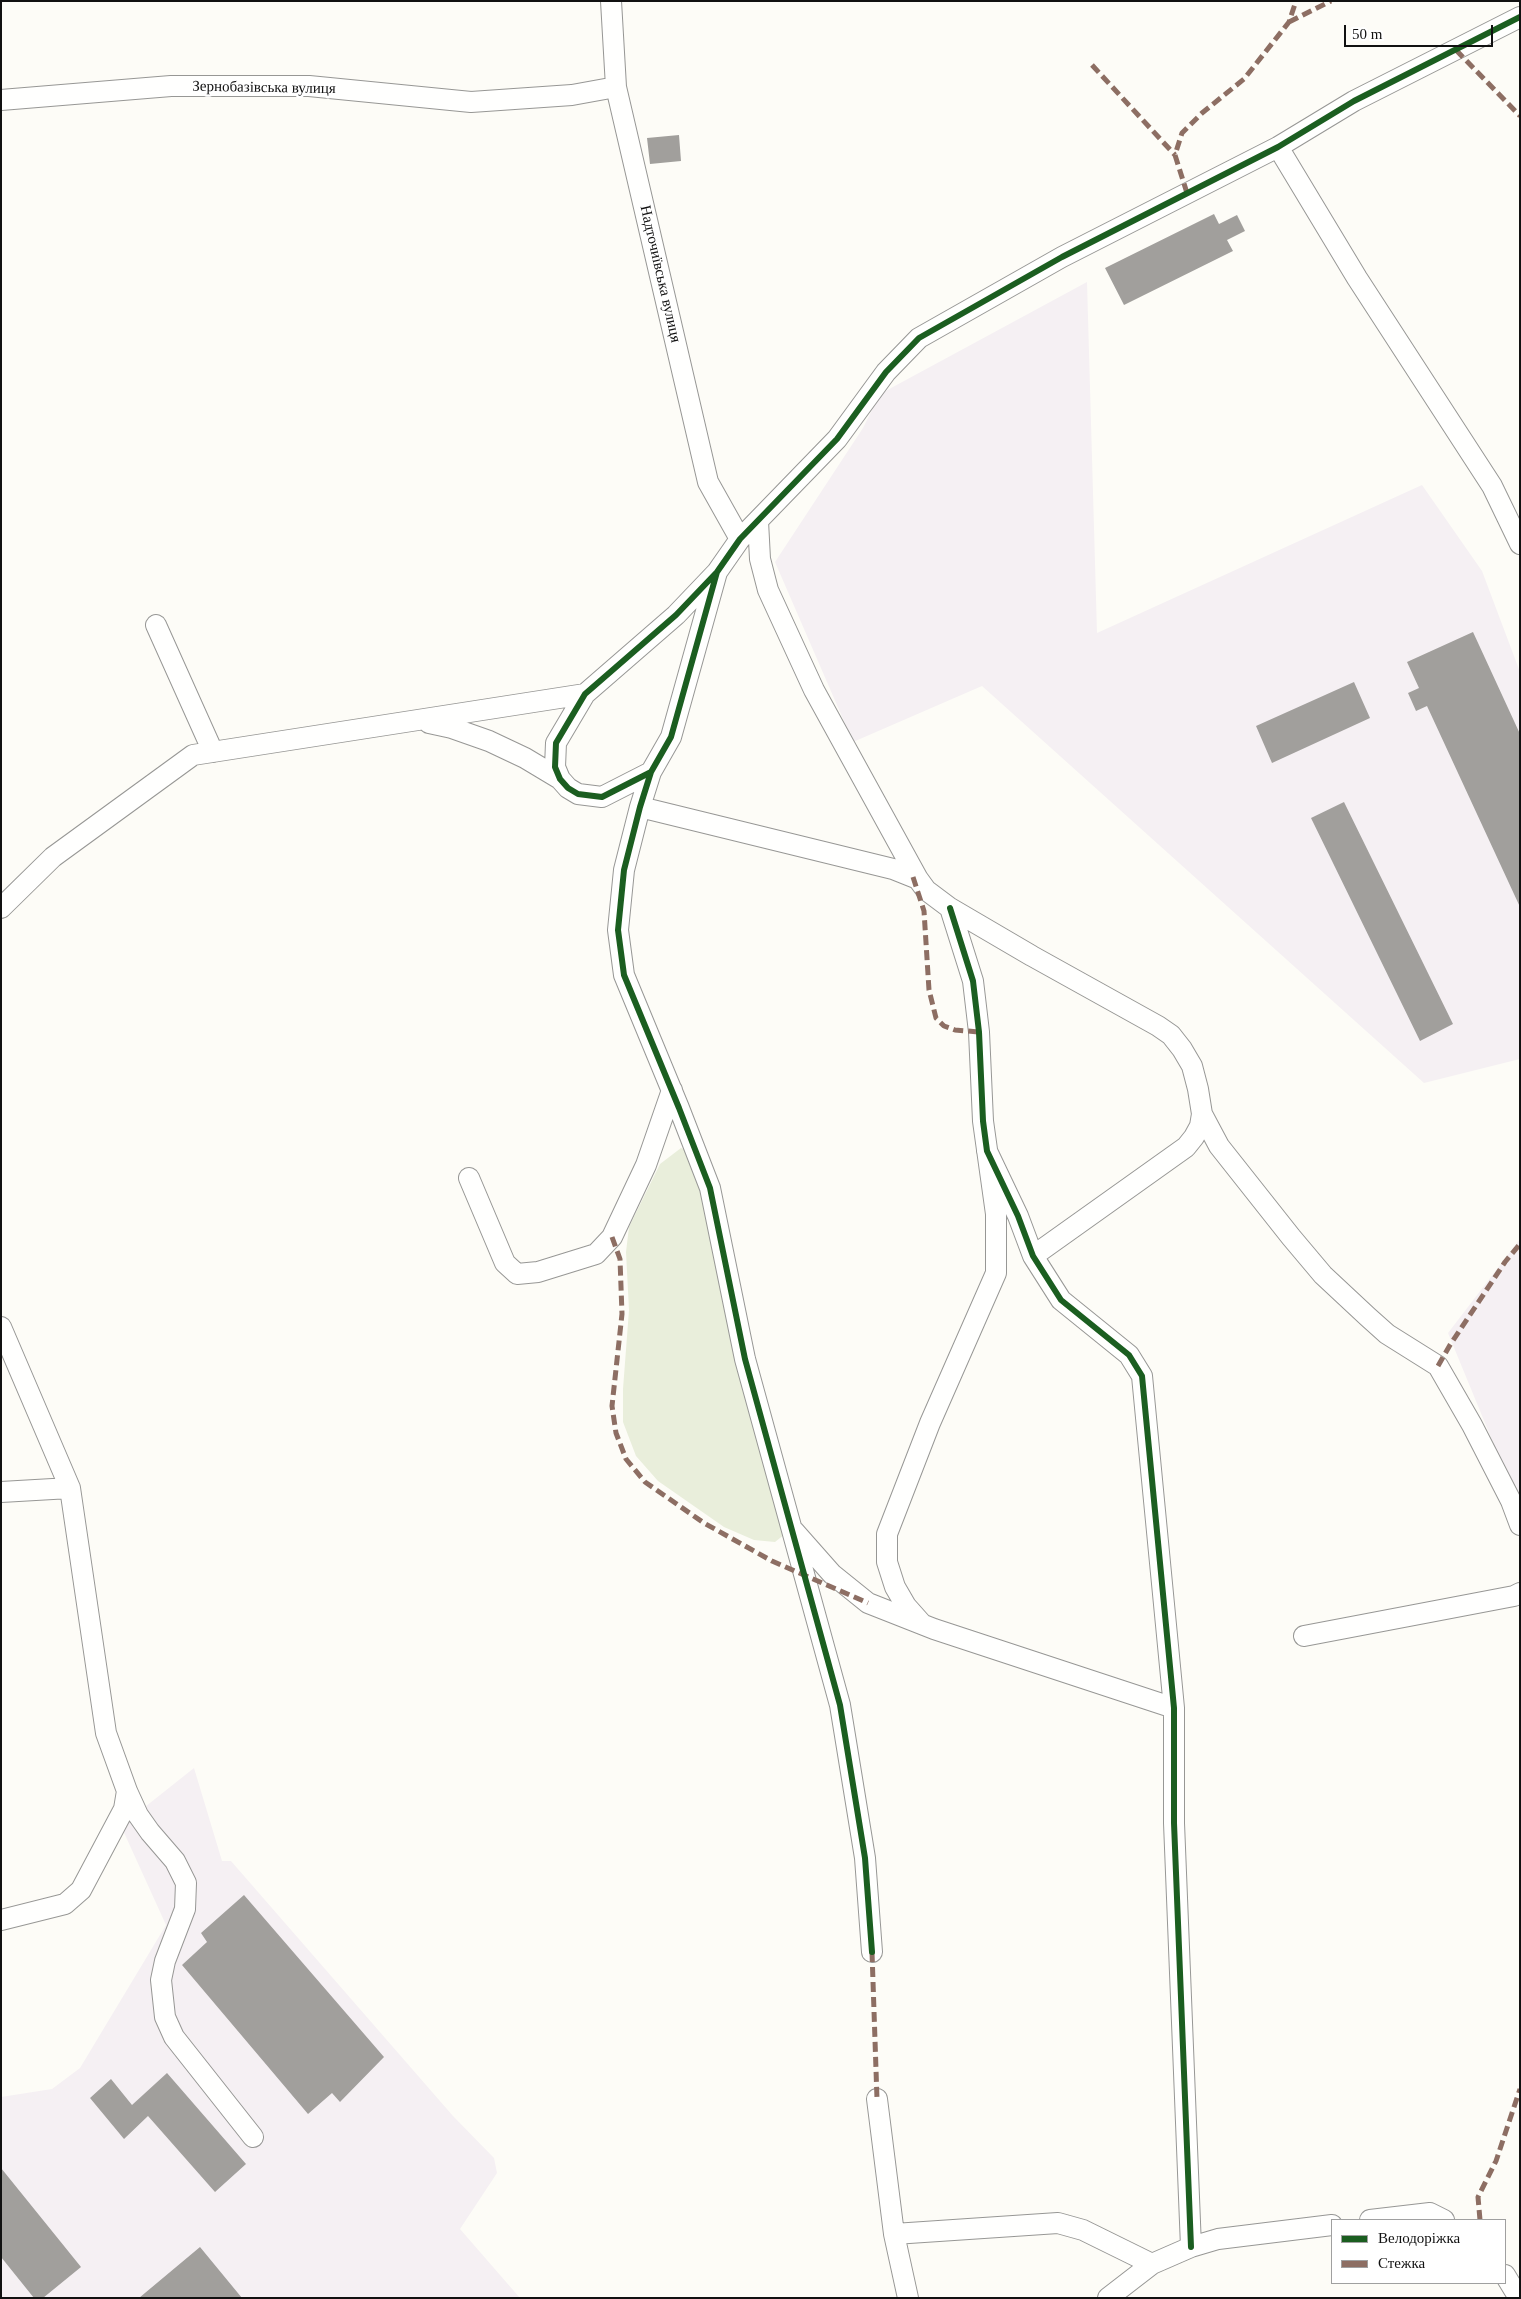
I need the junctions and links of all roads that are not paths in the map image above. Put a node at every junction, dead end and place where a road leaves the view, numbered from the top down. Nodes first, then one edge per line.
1 (611, 1) edge
2 (1514, 20) edge
3 (616, 87) junction
4 (1, 100) edge
5 (1278, 147) junction
6 (758, 521) junction
7 (740, 539) junction
8 (1520, 544) edge
9 (717, 572) junction
10 (156, 626) dead end
11 (585, 694) junction
12 (418, 720) junction
13 (212, 752) junction
14 (651, 772) junction
15 (560, 779) junction
16 (640, 808) junction
17 (918, 879) junction
18 (1, 908) edge
19 (950, 908) junction
20 (672, 1090) junction
21 (1202, 1114) junction
22 (987, 1151) junction
23 (469, 1178) dead end
24 (1033, 1256) junction
25 (1, 1327) edge
26 (70, 1488) junction
27 (1, 1492) edge
28 (1520, 1525) edge
29 (790, 1526) junction
30 (1520, 1593) edge
31 (922, 1624) junction
32 (1304, 1636) dead end
33 (1174, 1708) junction
34 (127, 1791) junction
35 (1, 1920) edge
36 (872, 1952) dead end
37 (877, 2099) dead end
38 (253, 2137) dead end
39 (1379, 2219) edge
40 (1442, 2219) edge
41 (1331, 2225) edge
42 (894, 2234) junction
43 (1191, 2247) junction
44 (1152, 2264) junction
45 (1506, 2277) edge
46 (908, 2298) edge
47 (1108, 2298) edge
48 (1519, 2298) edge

1 - 3 street, Надточиївська вулиця
2 - 5 street
3 - 4 street, Зернобазівська вулиця
3 - 7 street, Надточиївська вулиця
5 - 6 street
5 - 8 street
6 - 7 street
6 - 17 street
7 - 9 street
9 - 11 street
9 - 14 street
10 - 13 street
11 - 12 street
11 - 15 street
12 - 13 street
12 - 15 street
13 - 18 street
14 - 15 street
14 - 16 street
16 - 17 street
16 - 20 street
17 - 19 street
19 - 21 street
19 - 22 street
20 - 23 street
20 - 29 street
21 - 24 street
21 - 28 street
22 - 24 street
22 - 31 street
24 - 33 street
25 - 26 street
26 - 27 street
26 - 34 street
29 - 31 street
29 - 36 street
30 - 32 street
31 - 33 street
33 - 43 street
34 - 35 street
34 - 38 street
37 - 42 street
39 - 40 street
41 - 43 street
42 - 44 street
42 - 46 street
43 - 44 street
44 - 47 street
45 - 48 street

